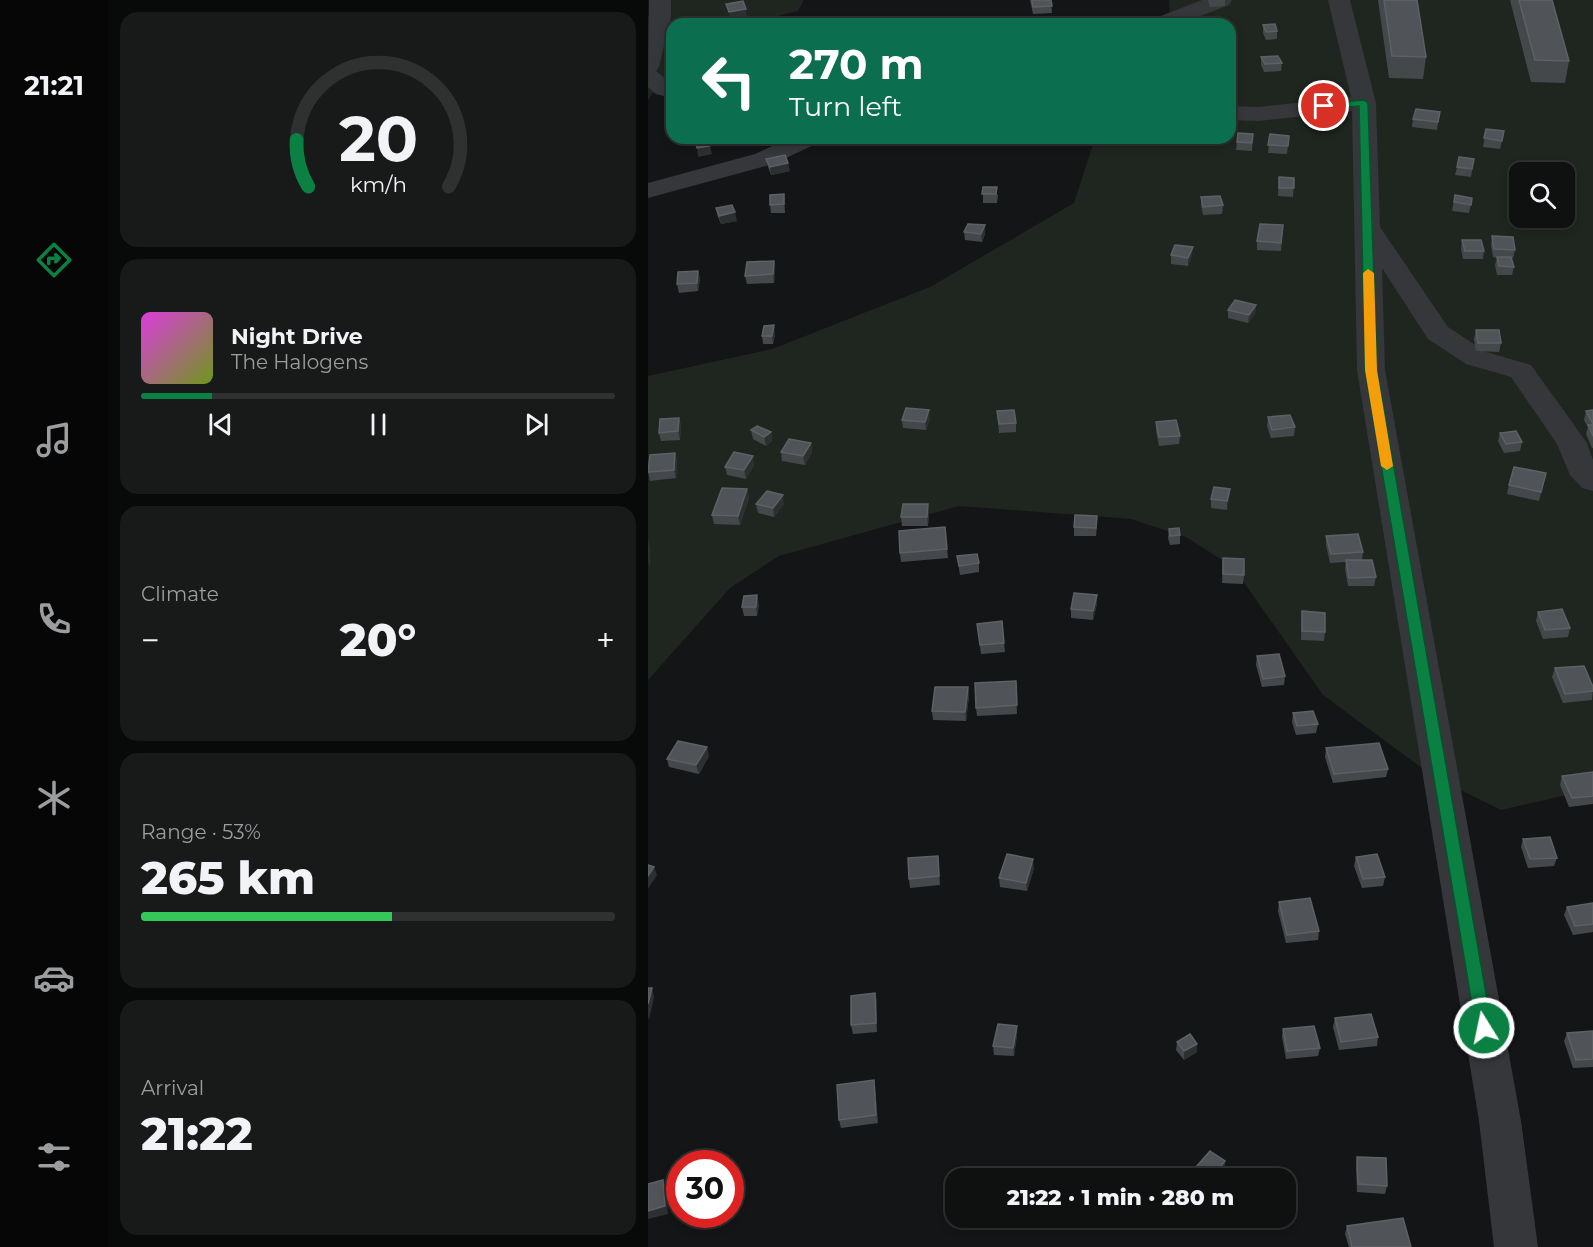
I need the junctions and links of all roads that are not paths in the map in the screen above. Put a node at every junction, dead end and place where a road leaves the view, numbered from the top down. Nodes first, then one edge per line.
1 (660, 0) edge
2 (1221, 0) edge
3 (1339, 0) edge
4 (1176, 18) edge
5 (648, 67) edge
6 (648, 75) edge
7 (666, 90) edge
8 (1364, 103) junction
9 (1236, 113) edge
10 (797, 144) edge
11 (648, 191) edge
12 (1367, 227) junction
13 (1593, 481) edge
14 (1516, 1247) edge

1 - 5 street
2 - 4 street
3 - 8 street
6 - 7 street
8 - 9 street
8 - 12 street
10 - 11 street
12 - 13 street
12 - 14 street

